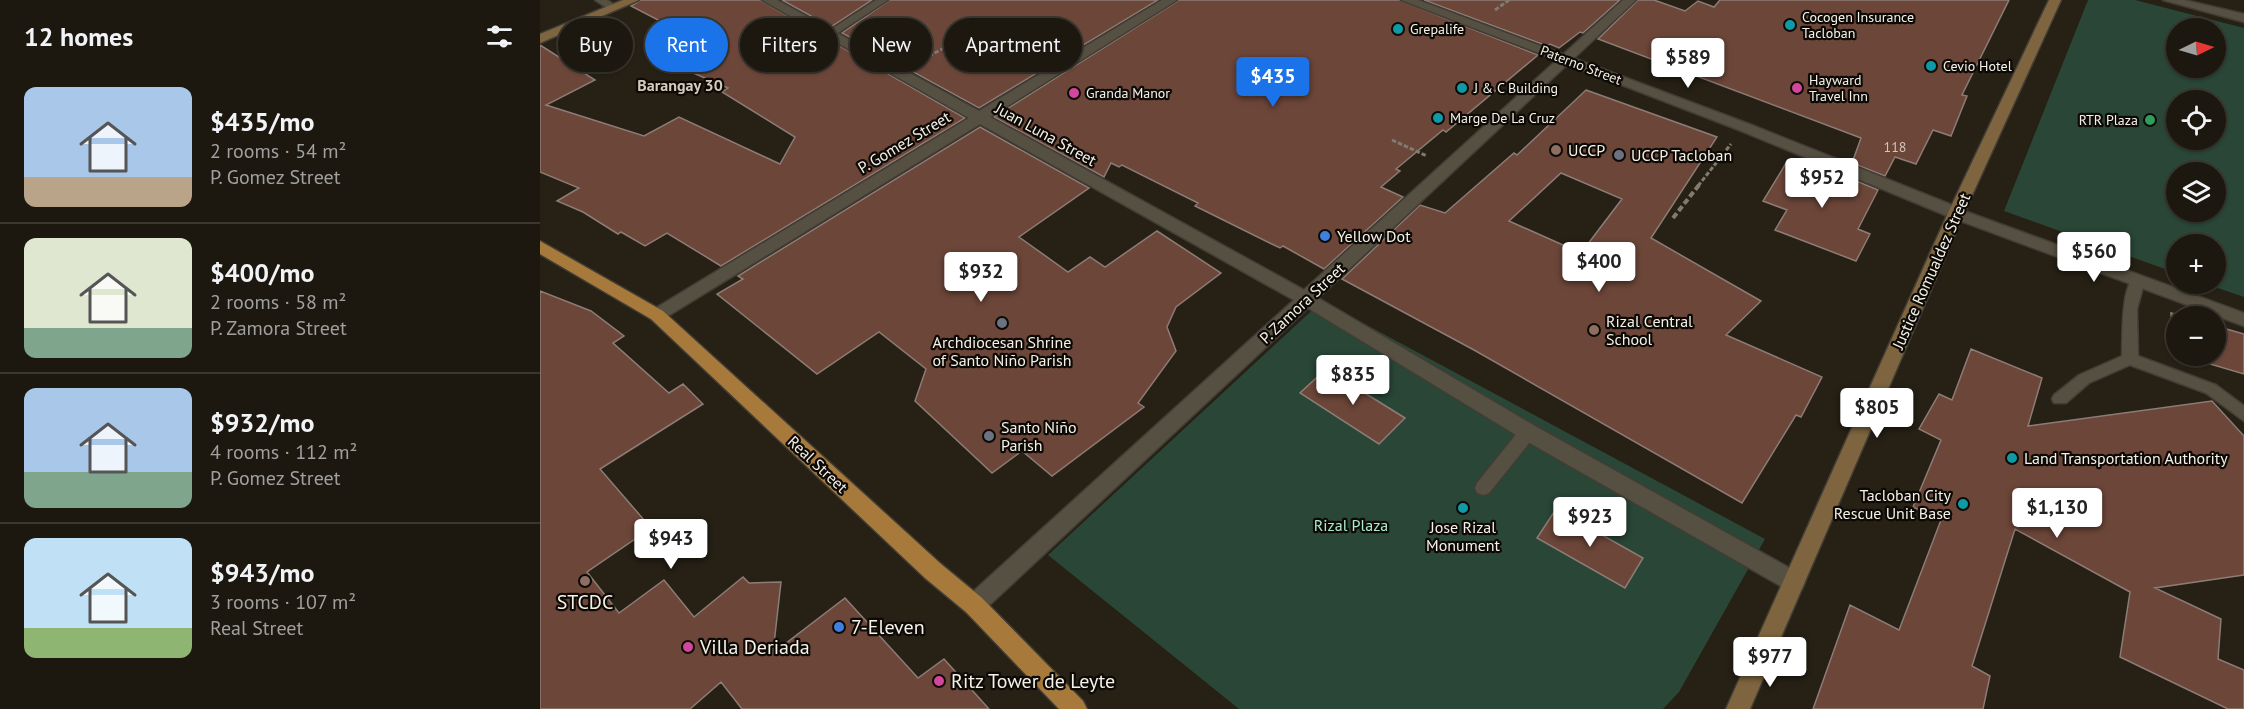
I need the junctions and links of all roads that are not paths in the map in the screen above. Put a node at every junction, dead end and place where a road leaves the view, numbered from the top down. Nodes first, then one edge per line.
1 (600, 0) edge
2 (633, 0) edge
3 (768, 0) edge
4 (884, 0) edge
5 (1171, 0) edge
6 (1407, 0) edge
7 (1630, 0) edge
8 (2055, 0) edge
9 (2169, 0) edge
10 (614, 8) junction
11 (800, 18) edge
12 (2244, 18) edge
13 (838, 28) edge
14 (540, 39) edge
15 (838, 39) edge
16 (1566, 59) junction
17 (979, 117) junction
18 (1956, 213) junction
19 (540, 247) edge
20 (2138, 280) junction
21 (1306, 300) junction
22 (657, 315) junction
23 (2244, 320) edge
24 (2130, 359) junction
25 (2060, 399) dead end
26 (2244, 415) edge
27 (1528, 432) junction
28 (1483, 488) dead end
29 (1794, 582) junction
30 (974, 605) junction
31 (1075, 709) edge
32 (1738, 709) edge

1 - 10 lane
2 - 10 main road
3 - 11 street, Juan Luna Street
4 - 13 lane
5 - 17 street, P. Gomez Street
6 - 16 street, Paterno Street
7 - 16 street, P. Zamora Street
8 - 18 main road, Justice Romualdez Street
9 - 12 street
10 - 14 main road
15 - 17 street, Juan Luna Street
16 - 18 street, Paterno Street
16 - 21 street, P. Zamora Street
17 - 21 street, Juan Luna Street
17 - 22 street, P. Gomez Street
18 - 20 street, Paterno Street
18 - 29 main road, Justice Romualdez Street
19 - 22 main road, Real Street
20 - 23 street, Paterno Street
20 - 24 lane
21 - 27 street, Juan Luna Street
21 - 30 street, P. Zamora Street
22 - 30 main road, Real Street
24 - 25 lane
24 - 26 lane
27 - 28 lane
27 - 29 street, Juan Luna Street
29 - 32 main road, Justice Romualdez Street
30 - 31 main road, Real Street

